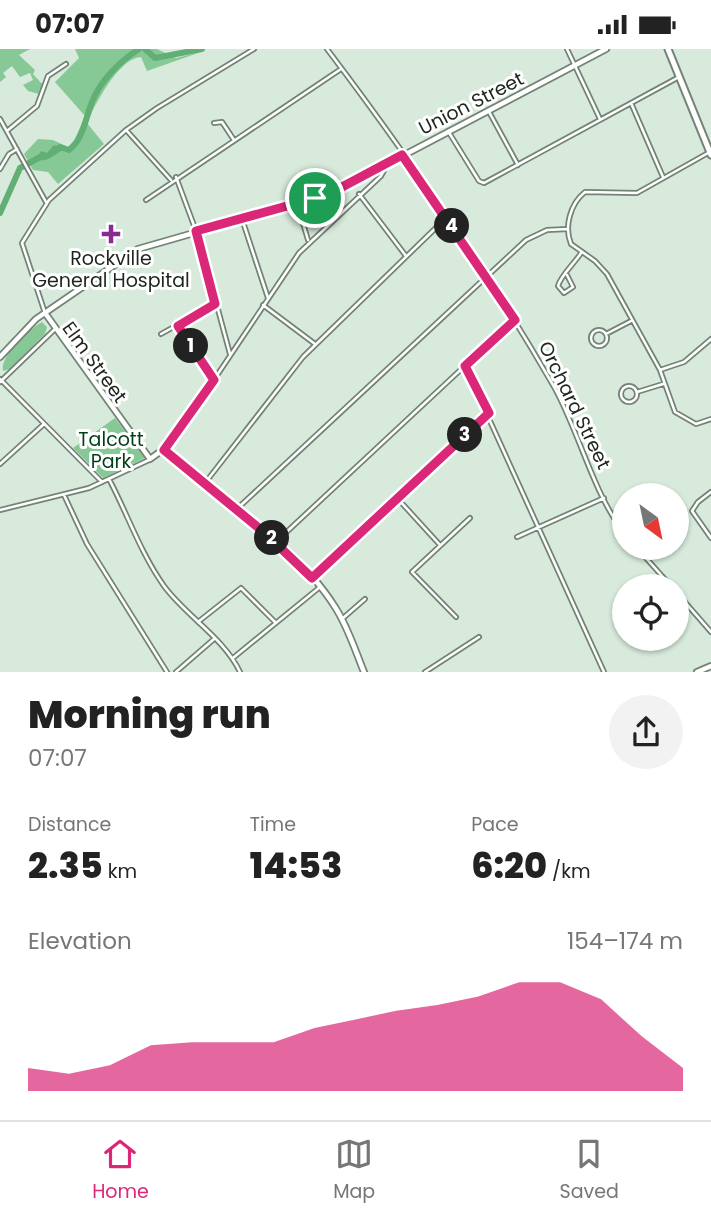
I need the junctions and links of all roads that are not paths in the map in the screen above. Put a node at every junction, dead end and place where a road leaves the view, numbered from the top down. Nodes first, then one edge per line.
1 (254, 49) edge
2 (327, 49) edge
3 (567, 49) edge
4 (606, 49) edge
5 (668, 49) edge
6 (66, 64) dead end
7 (575, 65) junction
8 (342, 69) junction
9 (680, 76) junction
10 (631, 103) junction
11 (488, 110) junction
12 (0, 119) edge
13 (601, 120) junction
14 (214, 123) dead end
15 (126, 130) junction
16 (7, 131) junction
17 (448, 131) junction
18 (234, 139) junction
19 (17, 149) junction
20 (711, 154) edge
21 (402, 155) junction
22 (388, 162) junction
23 (519, 165) junction
24 (376, 169) junction
25 (0, 170) edge
26 (176, 177) junction
27 (664, 178) junction
28 (376, 179) junction
29 (172, 180) junction
30 (359, 194) junction
31 (146, 200) dead end
32 (46, 202) junction
33 (297, 204) junction
34 (446, 218) junction
35 (242, 219) junction
36 (568, 229) junction
37 (196, 231) junction
38 (309, 242) junction
39 (580, 253) junction
40 (406, 256) junction
41 (486, 275) junction
42 (567, 275) junction
43 (268, 298) junction
44 (215, 304) junction
45 (263, 305) junction
46 (45, 313) junction
47 (515, 320) junction
48 (632, 320) junction
49 (178, 326) junction
50 (55, 329) junction
51 (160, 334) dead end
52 (606, 334) junction
53 (711, 339) edge
54 (315, 344) junction
55 (230, 354) junction
56 (0, 357) edge
57 (465, 366) junction
58 (660, 370) junction
59 (1, 380) edge
60 (214, 380) junction
61 (663, 383) junction
62 (637, 392) junction
63 (489, 413) junction
64 (711, 419) edge
65 (44, 424) junction
66 (164, 450) junction
67 (150, 459) junction
68 (0, 464) edge
69 (109, 479) junction
70 (102, 482) junction
71 (205, 484) junction
72 (711, 492) edge
73 (64, 495) junction
74 (604, 498) junction
75 (398, 499) junction
76 (0, 510) edge
77 (237, 510) junction
78 (612, 517) edge
79 (470, 518) dead end
80 (539, 528) junction
81 (517, 537) dead end
82 (711, 538) edge
83 (276, 542) junction
84 (440, 545) junction
85 (648, 560) edge
86 (660, 574) edge
87 (312, 578) junction
88 (320, 587) junction
89 (365, 599) dead end
90 (689, 607) edge
91 (456, 617) dead end
92 (342, 619) junction
93 (198, 622) junction
94 (275, 622) junction
95 (711, 632) edge
96 (479, 637) dead end
97 (214, 639) junction
98 (232, 658) junction
99 (711, 666) edge
100 (167, 672) edge
101 (176, 672) edge
102 (240, 672) edge
103 (364, 672) edge
104 (425, 672) edge
105 (604, 672) edge
106 (697, 672) edge

1 - 15 street
2 - 8 street, Orchard Street
3 - 7 street
4 - 7 main road, Union Street
5 - 9 main road
6 - 16 street
7 - 11 main road, Union Street
7 - 13 street
8 - 18 street
8 - 21 street, Orchard Street
9 - 10 street
9 - 20 main road
10 - 13 street
10 - 27 street
11 - 17 main road, Union Street
11 - 23 street
12 - 16 street
13 - 23 street
14 - 18 street
15 - 29 street
15 - 32 street
16 - 19 street
17 - 21 main road, Union Street
17 - 23 street
18 - 26 street
19 - 25 street
19 - 32 street
20 - 27 street
21 - 22 main road, Union Street
21 - 34 street, Orchard Street
22 - 24 main road, Union Street
22 - 28 street
24 - 28 street
24 - 33 main road, Union Street
26 - 29 street
26 - 37 street
27 - 36 street
28 - 30 street
29 - 31 street
30 - 38 street
30 - 40 street
32 - 46 street
33 - 35 main road, Union Street
33 - 38 street
34 - 40 street
34 - 41 street, Orchard Street
35 - 37 main road, Union Street
35 - 43 street
36 - 39 street
36 - 41 street
37 - 44 street
37 - 46 main road, Union Street
38 - 43 street
39 - 42 street
39 - 48 street
40 - 54 street
41 - 47 street, Orchard Street
41 - 77 street
42 - 42 street
43 - 45 street
44 - 49 street
44 - 55 street
45 - 54 street
45 - 55 street
46 - 50 main road, Elm Street
46 - 56 main road, Union Street
47 - 57 street
47 - 74 street, Orchard Street
48 - 52 street
48 - 58 street
49 - 51 street
49 - 60 street
50 - 59 street
50 - 67 main road, Elm Street
52 - 52 street
53 - 58 street
54 - 71 street
55 - 60 street
57 - 63 street
57 - 83 street
58 - 61 street
59 - 65 street
60 - 66 street
61 - 62 street
61 - 64 street
62 - 62 street
63 - 75 street
63 - 80 street
65 - 68 street
65 - 70 street
66 - 67 main road
66 - 71 main road
67 - 69 street
69 - 70 street
69 - 93 street
70 - 73 street
71 - 77 main road
72 - 82 street
73 - 76 street
73 - 100 street
74 - 78 street, Orchard Street
74 - 80 street
75 - 84 street
75 - 87 street
77 - 83 main road
79 - 84 street
80 - 81 street
80 - 105 street
83 - 87 main road
84 - 91 street
85 - 86 street
87 - 88 main road
88 - 92 main road
88 - 94 street
89 - 92 street
90 - 95 street
92 - 103 main road
93 - 94 street
93 - 97 street
94 - 98 street
96 - 104 street
97 - 98 street
97 - 101 street
98 - 102 street
99 - 106 main road

